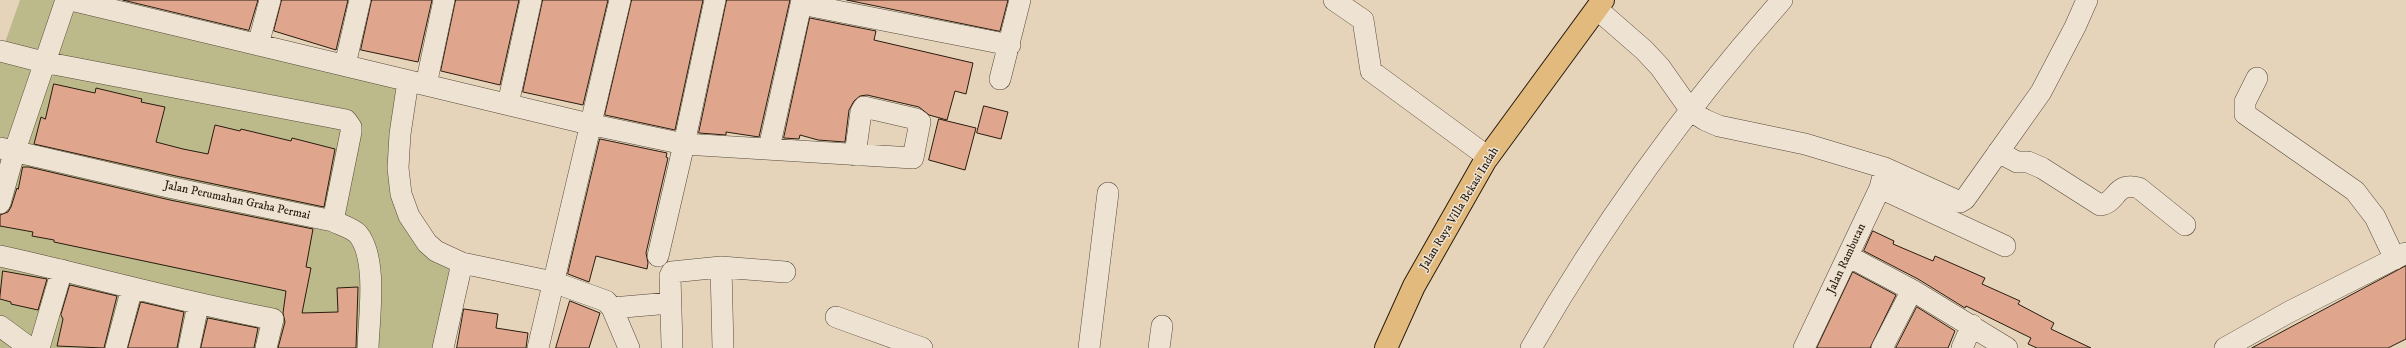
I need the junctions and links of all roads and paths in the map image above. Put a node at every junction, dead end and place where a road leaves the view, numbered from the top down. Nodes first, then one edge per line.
1 (270, 0) edge
2 (360, 0) edge
3 (444, 0) edge
4 (531, 0) edge
5 (620, 0) edge
6 (714, 0) edge
7 (1020, 0) edge
8 (1334, 0) edge
9 (1782, 0) edge
10 (2087, 0) edge
11 (67, 1) edge
12 (802, 2) edge
13 (1600, 4) edge
14 (258, 45) junction
15 (1010, 45) junction
16 (0, 51) edge
17 (44, 61) junction
18 (345, 65) junction
19 (2257, 78) dead end
20 (1000, 79) dead end
21 (417, 83) junction
22 (508, 104) junction
23 (1691, 111) junction
24 (589, 124) junction
25 (684, 144) junction
26 (769, 148) junction
27 (7, 149) edge
28 (1998, 152) junction
29 (856, 155) dead end
30 (1488, 157) junction
31 (1883, 178) junction
32 (1108, 193) dead end
33 (0, 203) edge
34 (333, 221) junction
35 (2185, 225) dead end
36 (2005, 246) dead end
37 (0, 256) edge
38 (658, 256) dead end
39 (1848, 256) junction
40 (2400, 256) edge
41 (462, 262) junction
42 (721, 267) junction
43 (62, 270) junction
44 (785, 272) dead end
45 (553, 282) junction
46 (132, 288) junction
47 (1912, 290) junction
48 (670, 303) junction
49 (198, 305) junction
50 (612, 308) junction
51 (836, 317) dead end
52 (1972, 325) junction
53 (0, 326) edge
54 (1162, 326) dead end
55 (672, 346) dead end
56 (30, 348) edge
57 (39, 348) edge
58 (116, 348) edge
59 (189, 348) edge
60 (266, 348) edge
61 (368, 348) edge
62 (443, 348) edge
63 (538, 348) edge
64 (629, 348) edge
65 (723, 348) edge
66 (922, 348) edge
67 (1090, 348) edge
68 (1159, 348) edge
69 (1386, 348) edge
70 (1532, 348) edge
71 (1804, 348) edge
72 (1882, 348) edge
73 (1962, 348) edge
74 (2007, 348) edge
75 (2225, 348) edge

1 - 14 street
2 - 18 street
3 - 21 street
4 - 22 street
5 - 24 street
6 - 25 street
7 - 15 street
8 - 30 street
9 - 23 street
10 - 28 street
11 - 14 street
11 - 17 street
12 - 15 street
12 - 26 street
13 - 23 street
13 - 30 main road, Jalan Raya Villa Bekasi Indah
14 - 18 street
15 - 20 street
16 - 17 street
17 - 27 street
17 - 34 street
18 - 21 street
19 - 40 street
21 - 22 street
21 - 41 street
22 - 24 street
23 - 31 street
23 - 70 street
24 - 25 street
24 - 45 street
25 - 26 street
25 - 38 street
26 - 29 street
27 - 33 street
27 - 34 street, Jalan Perumahan Graha Permai
28 - 31 street
28 - 35 street
30 - 69 main road, Jalan Raya Villa Bekasi Indah
31 - 36 street
31 - 39 street, Jalan Rambutan
32 - 67 street
34 - 61 street, Jalan Perumahan Graha Permai
37 - 43 street
39 - 47 street
39 - 71 street, Jalan Rambutan
40 - 75 street
41 - 45 street
41 - 62 street
42 - 44 street
42 - 48 street
42 - 65 street
43 - 46 street
43 - 57 street
45 - 50 street
45 - 63 street
46 - 49 street
46 - 58 street
47 - 52 street
47 - 72 street
48 - 50 street
48 - 55 street
49 - 59 street
49 - 60 street
50 - 64 street
51 - 66 street
52 - 73 street
52 - 74 street
53 - 56 street
54 - 68 street

